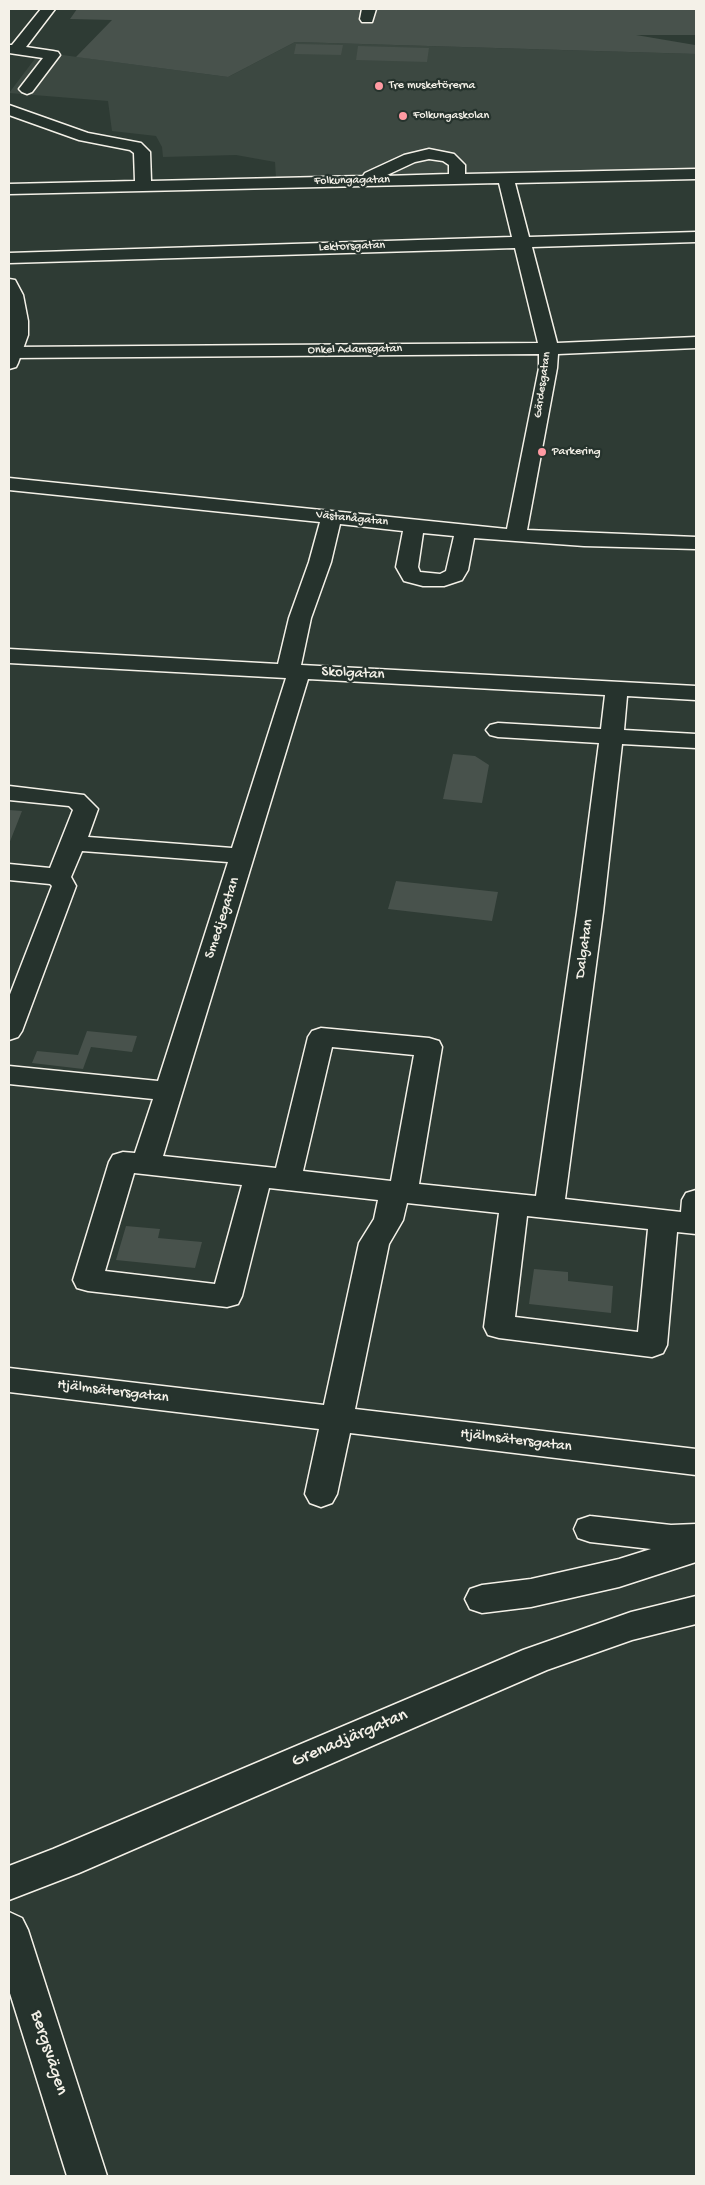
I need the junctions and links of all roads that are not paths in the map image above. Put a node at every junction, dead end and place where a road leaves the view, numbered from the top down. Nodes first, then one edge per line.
1 (48, 9) edge
2 (12, 49) edge
3 (27, 89) dead end
4 (9, 110) edge
5 (696, 174) edge
6 (506, 178) junction
7 (457, 179) junction
8 (359, 182) junction
9 (143, 186) junction
10 (9, 189) edge
11 (696, 238) edge
12 (522, 242) junction
13 (9, 258) edge
14 (9, 284) edge
15 (696, 342) edge
16 (549, 348) junction
17 (11, 358) edge
18 (9, 484) edge
19 (332, 517) junction
20 (414, 526) junction
21 (465, 531) junction
22 (516, 536) junction
23 (696, 543) edge
24 (9, 656) edge
25 (293, 671) junction
26 (617, 689) junction
27 (696, 694) edge
28 (498, 730) dead end
29 (610, 737) junction
30 (696, 741) edge
31 (9, 794) edge
32 (73, 844) junction
33 (243, 856) junction
34 (9, 872) edge
35 (60, 877) junction
36 (9, 1031) edge
37 (9, 1075) edge
38 (168, 1091) junction
39 (146, 1165) junction
40 (258, 1177) junction
41 (287, 1180) junction
42 (399, 1192) junction
43 (514, 1205) junction
44 (549, 1208) junction
45 (696, 1216) edge
46 (663, 1221) junction
47 (9, 1380) edge
48 (336, 1419) junction
49 (696, 1462) edge
50 (321, 1494) dead end
51 (590, 1529) dead end
52 (696, 1537) edge
53 (696, 1549) edge
54 (482, 1599) dead end
55 (696, 1610) edge
56 (9, 1883) edge
57 (9, 1930) edge
58 (87, 2176) edge

1 - 2 street
2 - 3 street
4 - 9 street
5 - 6 street, Folkungagatan
6 - 7 street, Folkungagatan
6 - 12 street, Gärdesgatan
7 - 8 street, Folkungagatan
7 - 8 street
8 - 9 street, Folkungagatan
9 - 10 street, Folkungagatan
11 - 12 street, Lektorsgatan
12 - 13 street, Lektorsgatan
12 - 16 street, Gärdesgatan
14 - 17 street
15 - 16 street, Onkel Adamsgatan
16 - 17 street, Onkel Adamsgatan
16 - 22 street, Gärdesgatan
18 - 19 street, Västanågatan
19 - 20 street, Västanågatan
19 - 25 street, Smedjegatan
20 - 21 street, Västanågatan
20 - 21 street
21 - 22 street, Västanågatan
22 - 23 street, Västanågatan
24 - 25 street, Skolgatan
25 - 26 street, Skolgatan
25 - 33 street, Smedjegatan
26 - 27 street, Skolgatan
26 - 29 street, Dalgatan
28 - 29 street
29 - 30 street
29 - 44 street, Dalgatan
31 - 32 street
32 - 33 street
32 - 35 street
33 - 38 street, Smedjegatan
34 - 35 street
35 - 36 street
37 - 38 street
38 - 39 street, Smedjegatan
39 - 40 street
39 - 40 street
40 - 41 street
41 - 42 street
41 - 42 street
42 - 43 street
42 - 48 street
43 - 44 street
43 - 46 street
44 - 46 street
45 - 46 street
47 - 48 street, Hjälmsätersgatan
48 - 49 street, Hjälmsätersgatan
48 - 50 street
51 - 52 street
53 - 54 street
55 - 56 street, Grenadjärgatan
57 - 58 street, Bergsvägen

